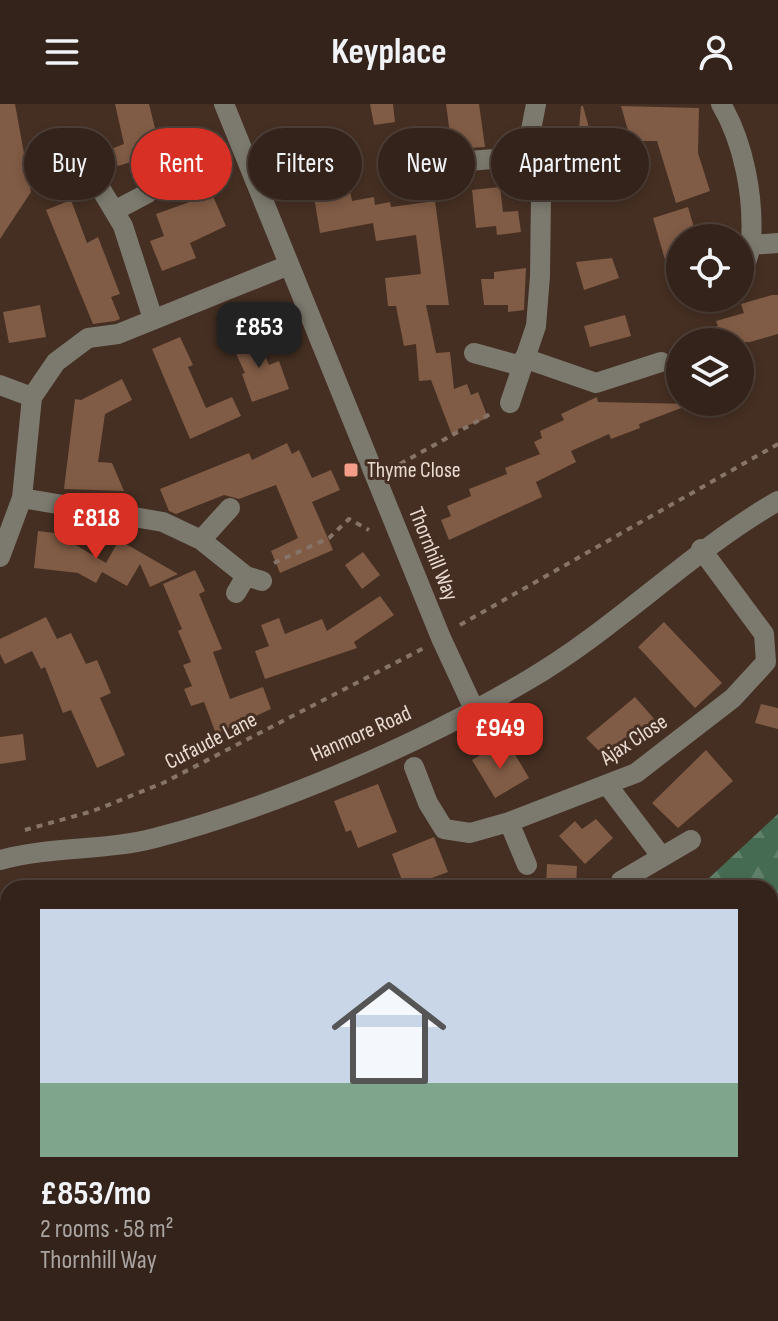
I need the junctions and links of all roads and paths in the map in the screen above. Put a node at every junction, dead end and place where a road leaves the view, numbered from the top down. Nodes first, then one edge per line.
1 (224, 104) edge
2 (536, 104) edge
3 (721, 104) edge
4 (531, 128) edge
5 (109, 200) edge
6 (135, 200) edge
7 (541, 200) edge
8 (116, 210) junction
9 (749, 224) edge
10 (778, 243) edge
11 (754, 245) edge
12 (289, 265) junction
13 (153, 319) junction
14 (474, 353) dead end
15 (523, 362) junction
16 (661, 362) dead end
17 (0, 385) edge
18 (32, 397) junction
19 (510, 403) joint
20 (778, 444) edge
21 (400, 464) dead end
22 (22, 498) junction
23 (778, 501) edge
24 (230, 508) dead end
25 (369, 530) dead end
26 (201, 540) junction
27 (701, 549) junction
28 (0, 557) edge
29 (248, 583) joint
30 (458, 627) dead end
31 (426, 647) dead end
32 (474, 709) junction
33 (414, 767) dead end
34 (608, 786) junction
35 (509, 822) junction
36 (13, 833) dead end
37 (691, 840) dead end
38 (662, 857) junction
39 (0, 860) edge
40 (527, 865) dead end
41 (623, 880) edge

1 - 12 street, Thornhill Way
2 - 4 street
3 - 9 street
5 - 8 street
6 - 8 street
7 - 15 street
8 - 13 street
10 - 11 street
12 - 13 street
12 - 32 street, Thornhill Way
13 - 18 street
14 - 15 street
15 - 16 street
15 - 19 street
17 - 18 street
18 - 22 street
19 - 21 path
20 - 30 path
22 - 26 street
22 - 28 street
23 - 27 street, Hanmore Road
24 - 26 street
25 - 29 path
26 - 29 street
27 - 32 street, Hanmore Road
27 - 34 street, Ajax Close
31 - 36 path, Cufaude Lane
32 - 39 street, Hanmore Road
33 - 35 street, Ajax Close
34 - 35 street, Ajax Close
34 - 38 street
35 - 40 street
37 - 38 street
38 - 41 street

